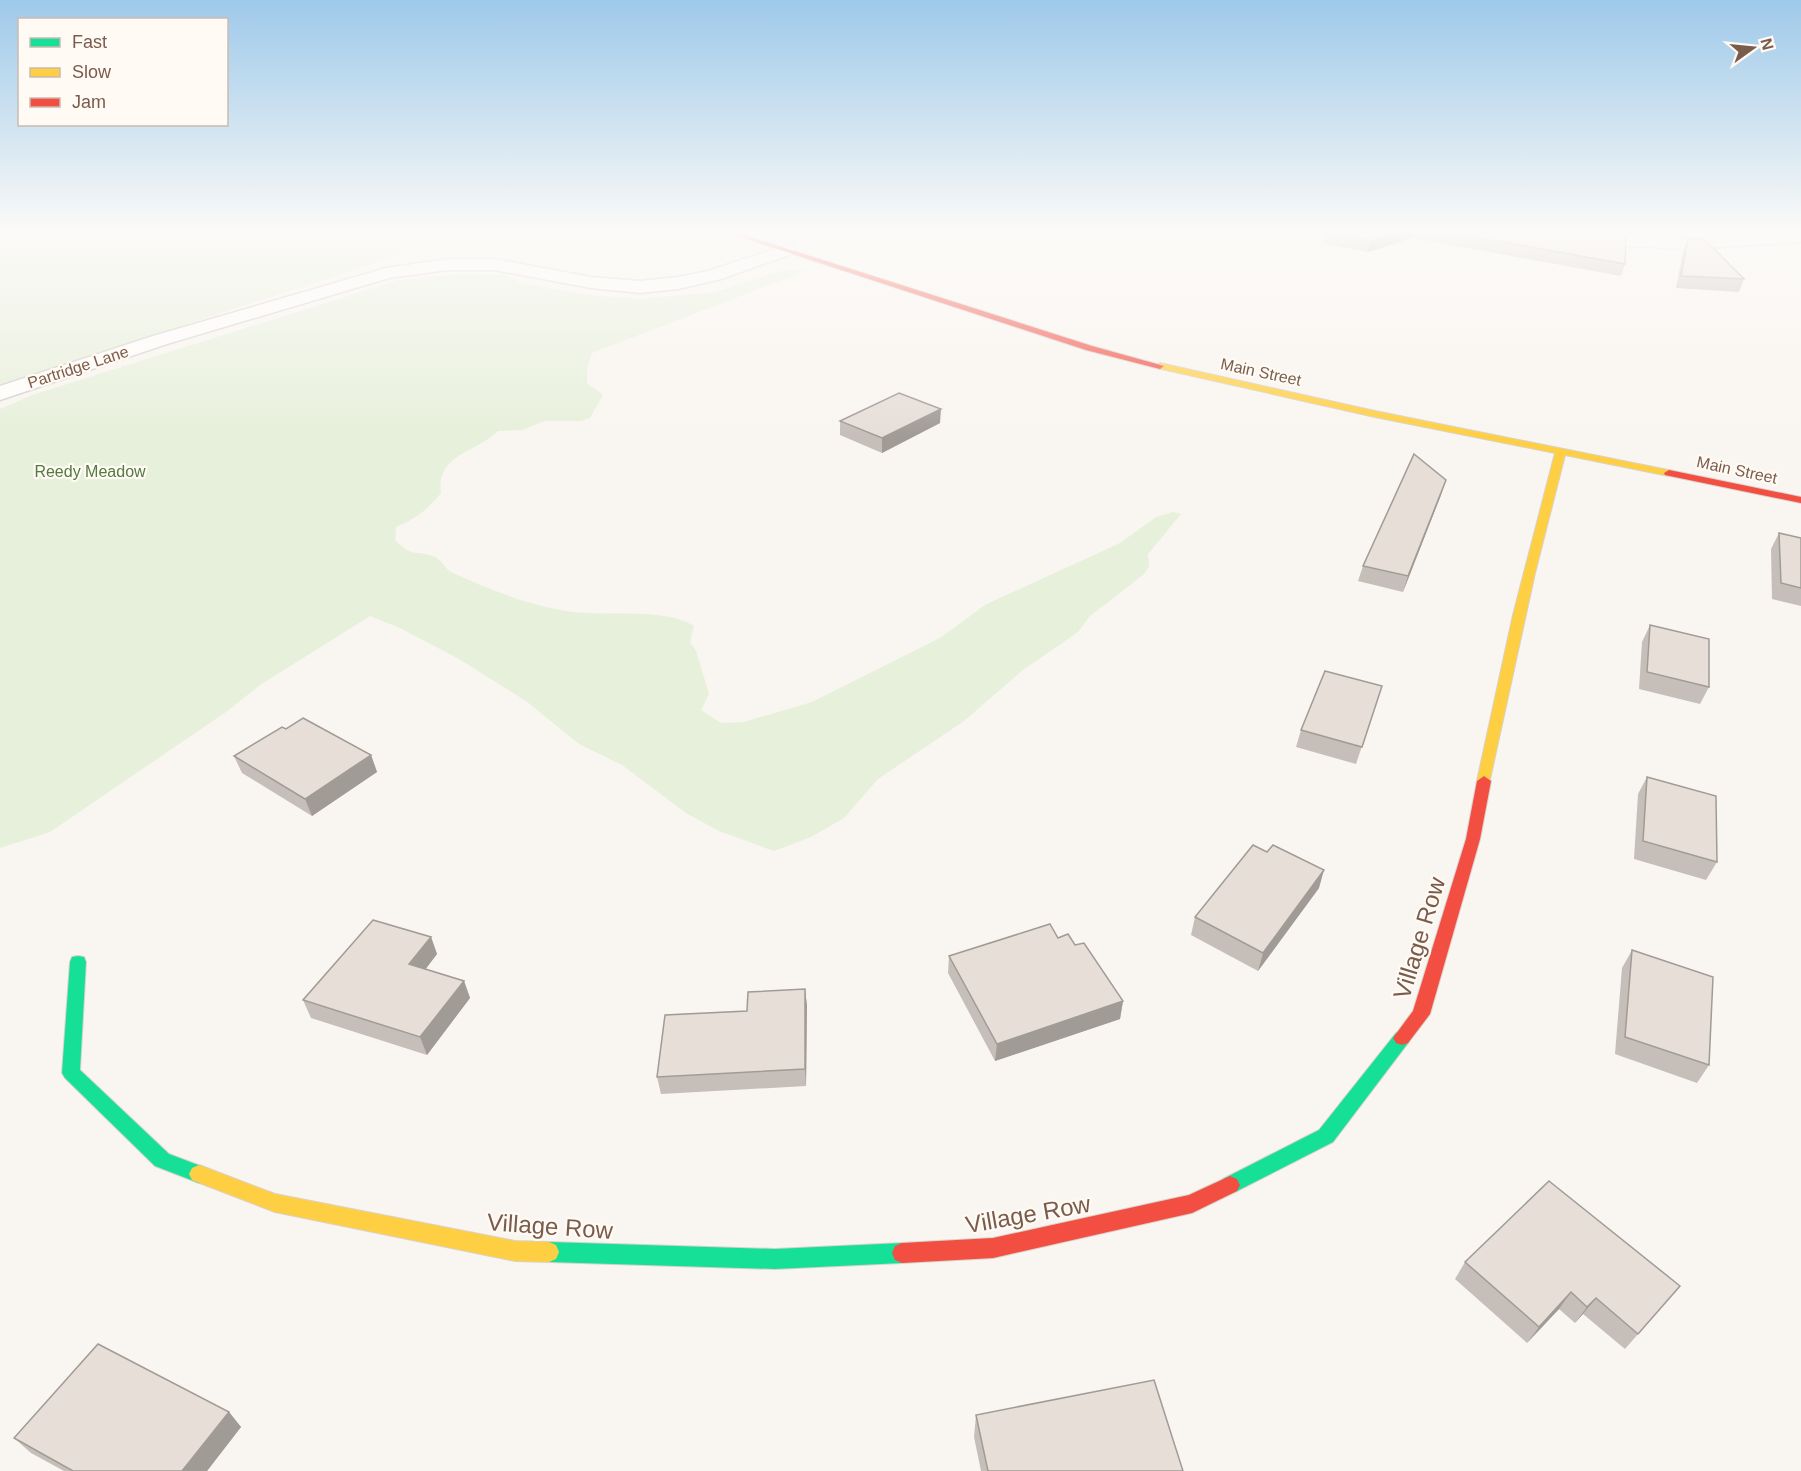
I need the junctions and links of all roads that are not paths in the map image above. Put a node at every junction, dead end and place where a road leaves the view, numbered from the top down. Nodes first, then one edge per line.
1 (296, 300) edge
2 (939, 300) edge
3 (0, 393) edge
4 (1561, 450) junction
5 (1801, 500) edge
6 (78, 962) dead end

1 - 3 street, Partridge Lane
2 - 4 street, Main Street
4 - 5 street, Main Street
4 - 6 street, Village Row

